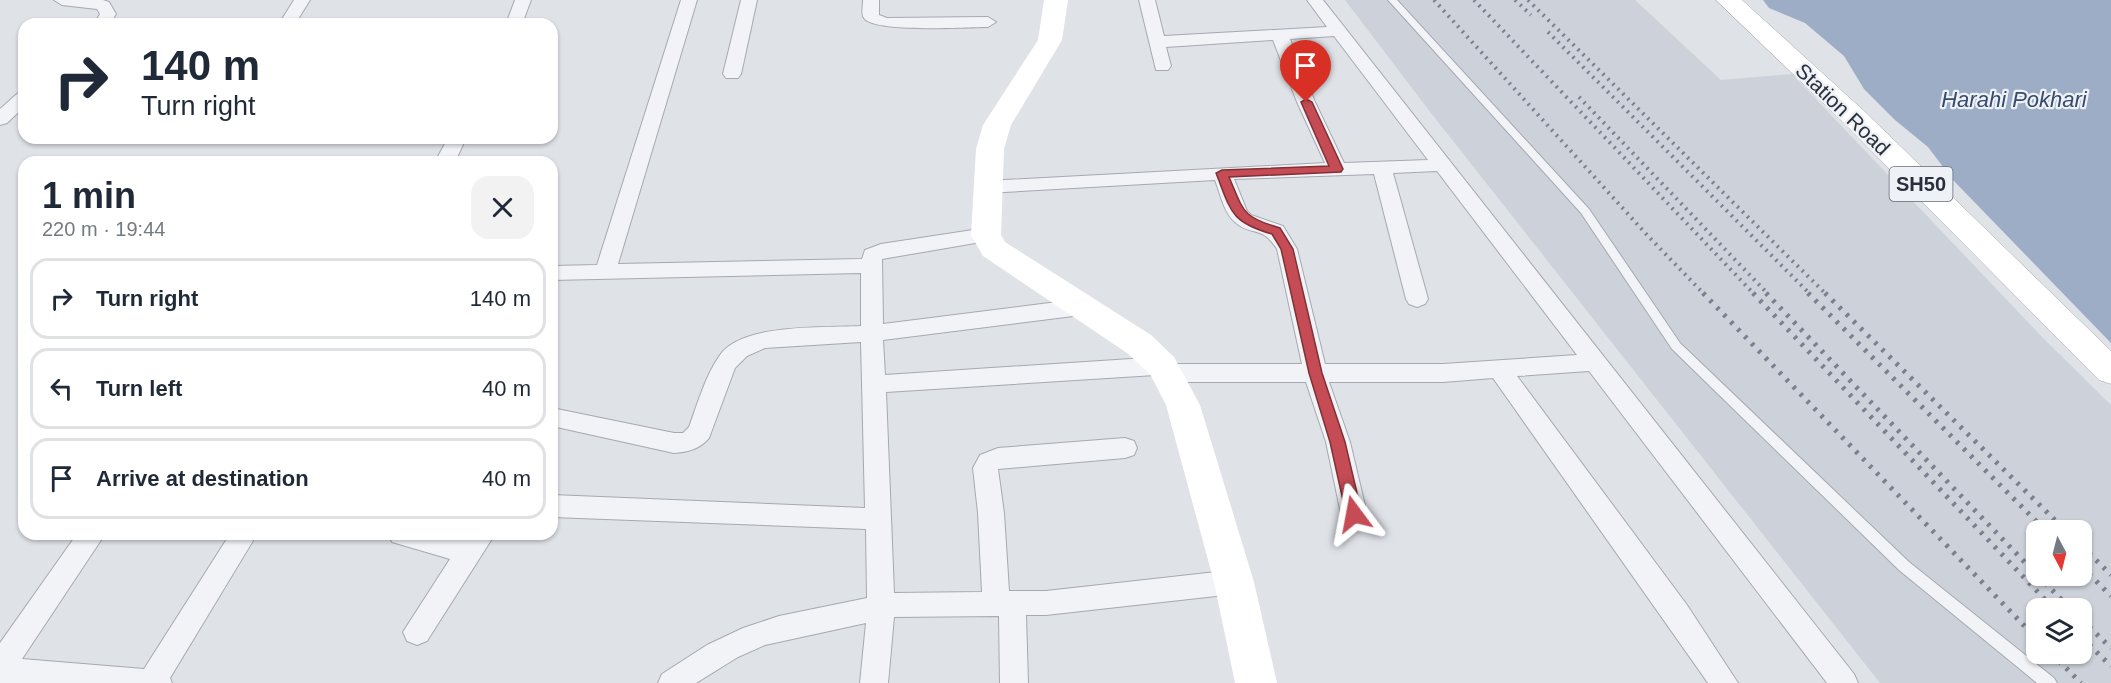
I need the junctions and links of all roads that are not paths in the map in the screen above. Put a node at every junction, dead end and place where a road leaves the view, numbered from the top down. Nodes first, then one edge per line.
1 (62, 0) edge
2 (302, 0) edge
3 (523, 0) edge
4 (689, 0) edge
5 (749, 0) edge
6 (871, 0) edge
7 (1056, 0) edge
8 (1147, 0) edge
9 (1315, 0) edge
10 (1392, 0) edge
11 (1728, 0) edge
12 (106, 18) edge
13 (291, 18) edge
14 (516, 18) edge
15 (988, 22) dead end
16 (1340, 31) junction
17 (1280, 35) junction
18 (1157, 42) junction
19 (1162, 66) dead end
20 (732, 74) dead end
21 (18, 102) edge
22 (0, 119) edge
23 (1444, 165) junction
24 (1382, 167) junction
25 (1337, 169) junction
26 (1222, 173) junction
27 (987, 187) junction
28 (986, 235) junction
29 (871, 266) junction
30 (604, 272) junction
31 (558, 274) edge
32 (1417, 299) dead end
33 (1081, 307) junction
34 (872, 333) junction
35 (1594, 362) junction
36 (1163, 370) junction
37 (1500, 370) junction
38 (2111, 371) edge
39 (1316, 373) junction
40 (874, 384) junction
41 (558, 425) edge
42 (1125, 447) dead end
43 (558, 507) edge
44 (1354, 514) dead end
45 (879, 519) junction
46 (88, 540) edge
47 (240, 540) edge
48 (450, 540) edge
49 (475, 543) edge
50 (1234, 582) junction
51 (1004, 604) junction
52 (881, 605) junction
53 (417, 632) dead end
54 (0, 667) edge
55 (0, 673) edge
56 (154, 682) edge
57 (672, 683) edge
58 (874, 683) edge
59 (1014, 683) edge
60 (1256, 683) edge
61 (1724, 683) edge
62 (1844, 683) edge
63 (2049, 683) edge

1 - 12 street
2 - 13 street
3 - 14 street
4 - 30 street
5 - 20 street
6 - 15 street
7 - 27 main road
8 - 18 street
9 - 16 street
10 - 63 lane
11 - 38 main road, Station Road / SH50
16 - 17 street
16 - 23 street
17 - 18 street
17 - 25 street
18 - 19 street
21 - 22 street
23 - 24 street
23 - 35 street
24 - 25 street
24 - 32 street
25 - 26 street
26 - 27 street
26 - 39 street
27 - 28 main road
28 - 29 street
28 - 33 main road
29 - 30 street
29 - 34 street
30 - 31 street
33 - 34 street
33 - 36 main road
34 - 40 street
34 - 41 street
35 - 37 street
35 - 62 street
36 - 39 street
36 - 40 street
36 - 50 main road
37 - 39 street
37 - 61 street
39 - 44 street
40 - 45 street
42 - 51 street
43 - 45 street
45 - 52 street
46 - 54 street
47 - 56 street
48 - 49 street
49 - 53 street
50 - 51 street
50 - 60 main road
51 - 52 street
51 - 59 street
52 - 57 street
52 - 58 street
55 - 56 street

